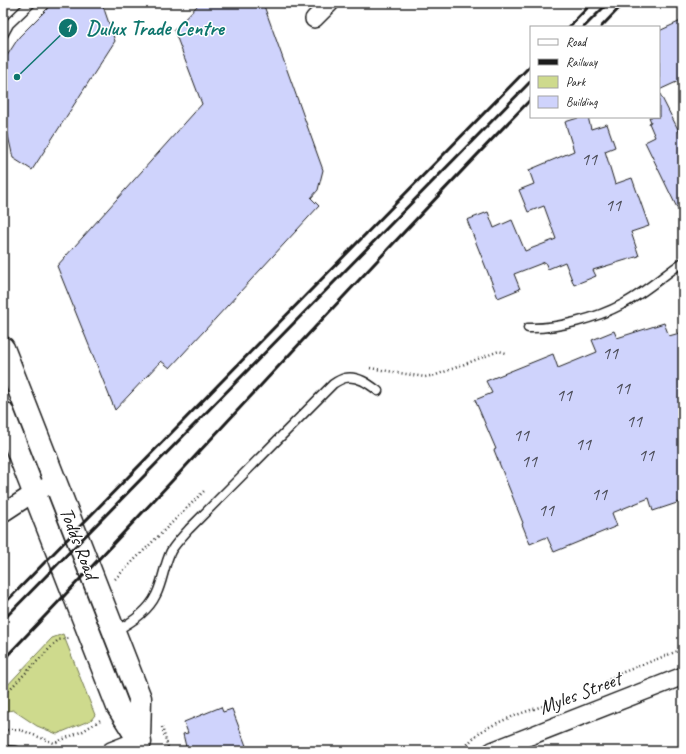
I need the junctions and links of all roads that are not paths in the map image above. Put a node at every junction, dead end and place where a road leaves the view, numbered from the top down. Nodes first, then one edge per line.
1 (31, 3) edge
2 (330, 3) edge
3 (314, 19) dead end
4 (3, 35) edge
5 (683, 262) edge
6 (528, 328) dead end
7 (3, 348) edge
8 (378, 391) dead end
9 (3, 413) edge
10 (55, 482) junction
11 (34, 493) junction
12 (3, 513) edge
13 (114, 632) junction
14 (683, 676) edge
15 (142, 745) edge
16 (3, 750) edge
17 (16, 751) edge
18 (111, 751) edge
19 (492, 751) edge

1 - 4 lane
2 - 3 street
5 - 6 lane
7 - 10 street, Todds Road
8 - 13 lane
9 - 11 street, Todds Road
10 - 11 street
10 - 13 street, Todds Road
11 - 12 street
11 - 15 street, Todds Road
13 - 15 street, Todds Road
14 - 19 street, Myles Street
15 - 18 street
16 - 17 lane

